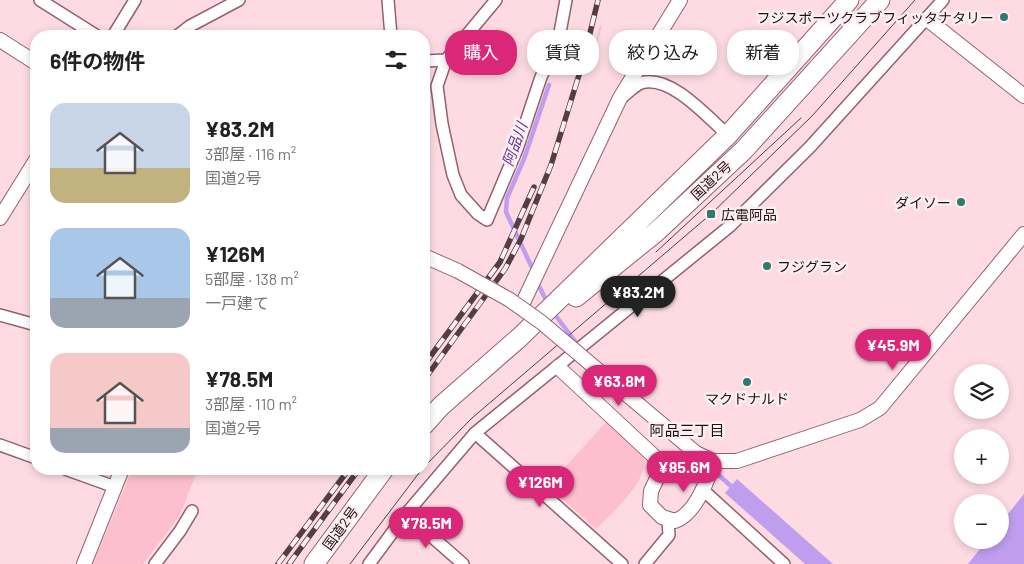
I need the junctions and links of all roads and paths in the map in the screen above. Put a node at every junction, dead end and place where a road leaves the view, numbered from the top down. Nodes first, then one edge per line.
1 (40, 0) edge
2 (135, 0) edge
3 (239, 0) edge
4 (388, 0) edge
5 (496, 0) edge
6 (566, 0) edge
7 (680, 0) edge
8 (849, 0) edge
9 (880, 0) edge
10 (943, 0) edge
11 (927, 19) junction
12 (88, 30) edge
13 (117, 30) edge
14 (186, 30) edge
15 (390, 30) edge
16 (471, 30) edge
17 (0, 40) edge
18 (30, 59) edge
19 (445, 60) edge
20 (430, 61) edge
21 (445, 63) edge
22 (1024, 96) edge
23 (620, 98) junction
24 (728, 135) junction
25 (30, 170) edge
26 (0, 218) edge
27 (1024, 234) edge
28 (430, 259) edge
29 (521, 307) junction
30 (0, 315) edge
31 (30, 323) edge
32 (520, 336) junction
33 (558, 367) junction
34 (430, 418) edge
35 (475, 432) junction
36 (0, 445) edge
37 (30, 456) edge
38 (713, 462) junction
39 (82, 475) edge
40 (120, 475) edge
41 (380, 475) edge
42 (706, 485) junction
43 (115, 487) junction
44 (192, 510) dead end
45 (406, 514) junction
46 (668, 521) junction
47 (84, 564) edge
48 (154, 564) edge
49 (314, 564) edge
50 (369, 564) edge
51 (463, 564) edge
52 (622, 564) edge
53 (645, 564) edge
54 (784, 564) edge

1 - 12 street
2 - 13 street
3 - 14 street
4 - 15 street
5 - 16 street
6 - 21 street
7 - 23 street
8 - 24 highway, 国道2号
9 - 32 highway, 国道2号
10 - 11 street
11 - 22 street
11 - 33 street
17 - 18 street
19 - 20 street
23 - 24 street
23 - 29 street
24 - 32 highway, 国道2号
25 - 26 street
27 - 38 street
28 - 29 street, bridge
29 - 38 street, bridge
30 - 31 street
32 - 34 highway, 国道2号
33 - 35 street
33 - 46 street
35 - 45 street
35 - 52 street
36 - 37 street
38 - 42 street
39 - 43 street
40 - 43 street
41 - 49 highway, 国道2号
42 - 46 street
42 - 54 street
43 - 47 street
44 - 48 street
45 - 50 street
45 - 51 street
46 - 53 street

